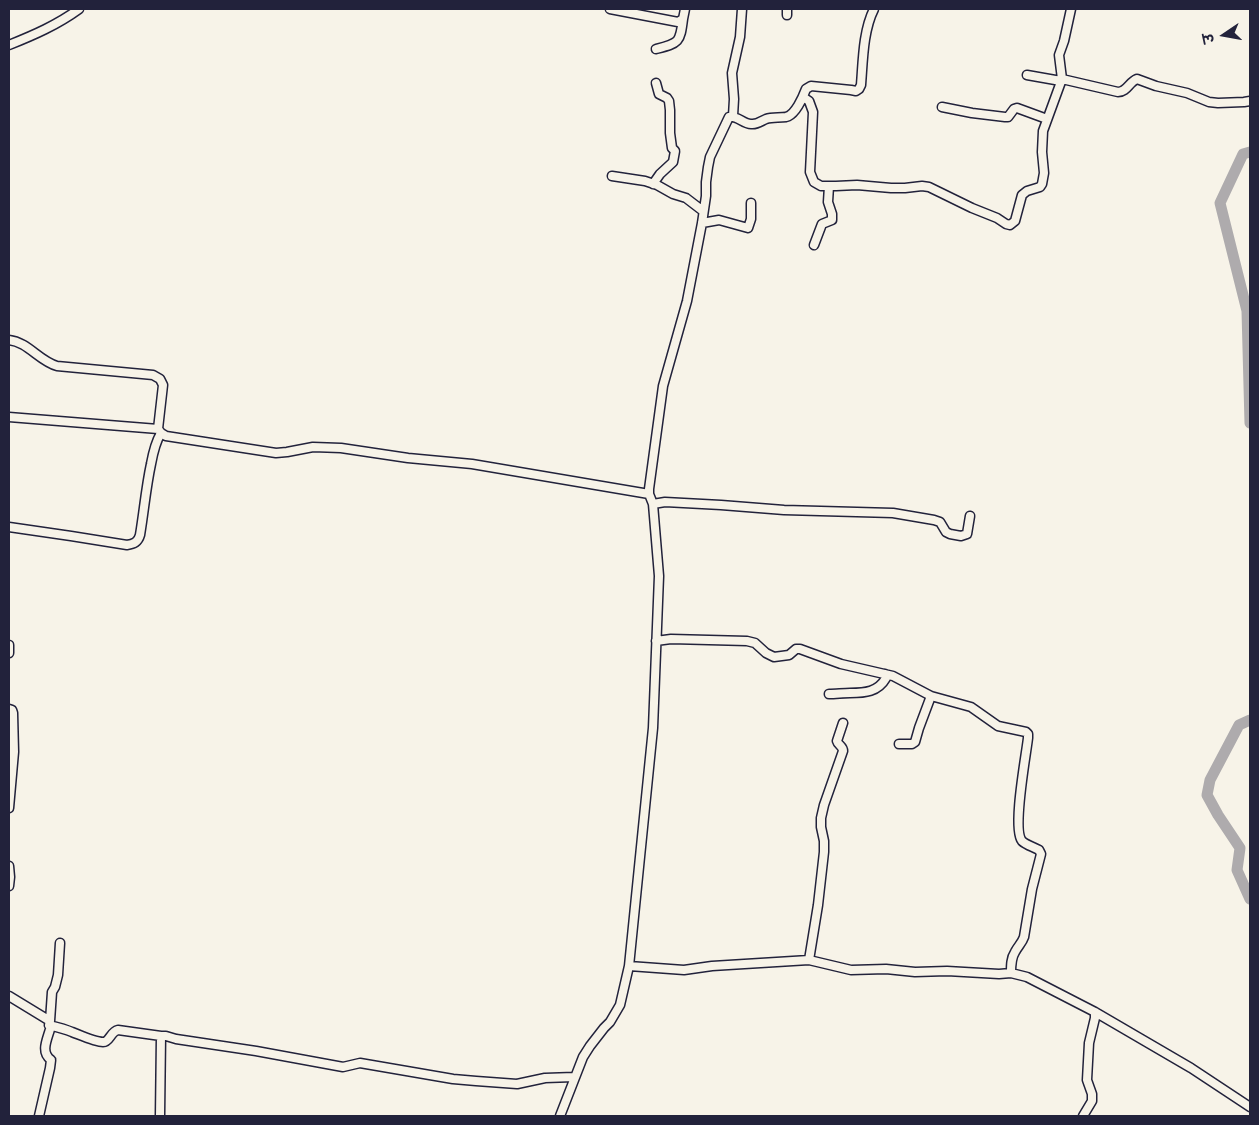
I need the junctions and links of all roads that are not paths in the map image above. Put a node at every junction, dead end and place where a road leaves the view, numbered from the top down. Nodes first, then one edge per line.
1 (79, 9) edge
2 (610, 9) edge
3 (685, 9) edge
4 (742, 9) edge
5 (874, 9) edge
6 (1071, 9) edge
7 (683, 18) junction
8 (9, 45) edge
9 (656, 49) dead end
10 (1027, 75) dead end
11 (1062, 80) junction
12 (656, 83) dead end
13 (803, 97) junction
14 (1250, 101) edge
15 (942, 107) dead end
16 (733, 116) junction
17 (1047, 120) junction
18 (612, 176) dead end
19 (653, 184) junction
20 (828, 186) junction
21 (751, 203) dead end
22 (703, 210) junction
23 (702, 223) junction
24 (814, 245) dead end
25 (9, 340) edge
26 (9, 417) edge
27 (160, 431) junction
28 (649, 494) junction
29 (652, 504) junction
30 (970, 516) dead end
31 (9, 527) edge
32 (656, 641) junction
33 (9, 645) edge
34 (9, 653) edge
35 (885, 674) junction
36 (829, 694) dead end
37 (932, 696) junction
38 (9, 709) edge
39 (843, 722) dead end
40 (899, 744) dead end
41 (11, 757) edge
42 (9, 808) edge
43 (9, 866) edge
44 (9, 886) edge
45 (60, 943) dead end
46 (809, 960) junction
47 (629, 966) junction
48 (1011, 973) junction
49 (9, 996) edge
50 (1095, 1012) junction
51 (50, 1023) junction
52 (161, 1036) junction
53 (574, 1077) junction
54 (1250, 1106) edge
55 (38, 1116) edge
56 (160, 1116) edge
57 (560, 1116) edge
58 (1083, 1116) edge

1 - 8 street
2 - 7 street
3 - 7 street
4 - 16 street
5 - 13 street
6 - 11 street
7 - 9 street
10 - 11 street
11 - 14 street
11 - 17 street
12 - 19 street
13 - 16 street
13 - 20 street
15 - 17 street
16 - 22 street
17 - 20 street
18 - 19 street
19 - 22 street
20 - 24 street
21 - 23 street
22 - 23 street
23 - 28 street
25 - 27 street
26 - 27 street
27 - 28 street
27 - 31 street
28 - 29 street
29 - 30 street
29 - 32 street
32 - 35 street
32 - 47 street
33 - 34 street
35 - 36 street
35 - 37 street
37 - 40 street
37 - 48 street
38 - 41 street
39 - 46 street
41 - 42 street
43 - 44 street
45 - 51 street
46 - 47 street
46 - 48 street
47 - 53 street
48 - 50 street
49 - 51 street
50 - 54 street
50 - 58 street
51 - 52 street
51 - 55 street
52 - 53 street
52 - 56 street
53 - 57 street

